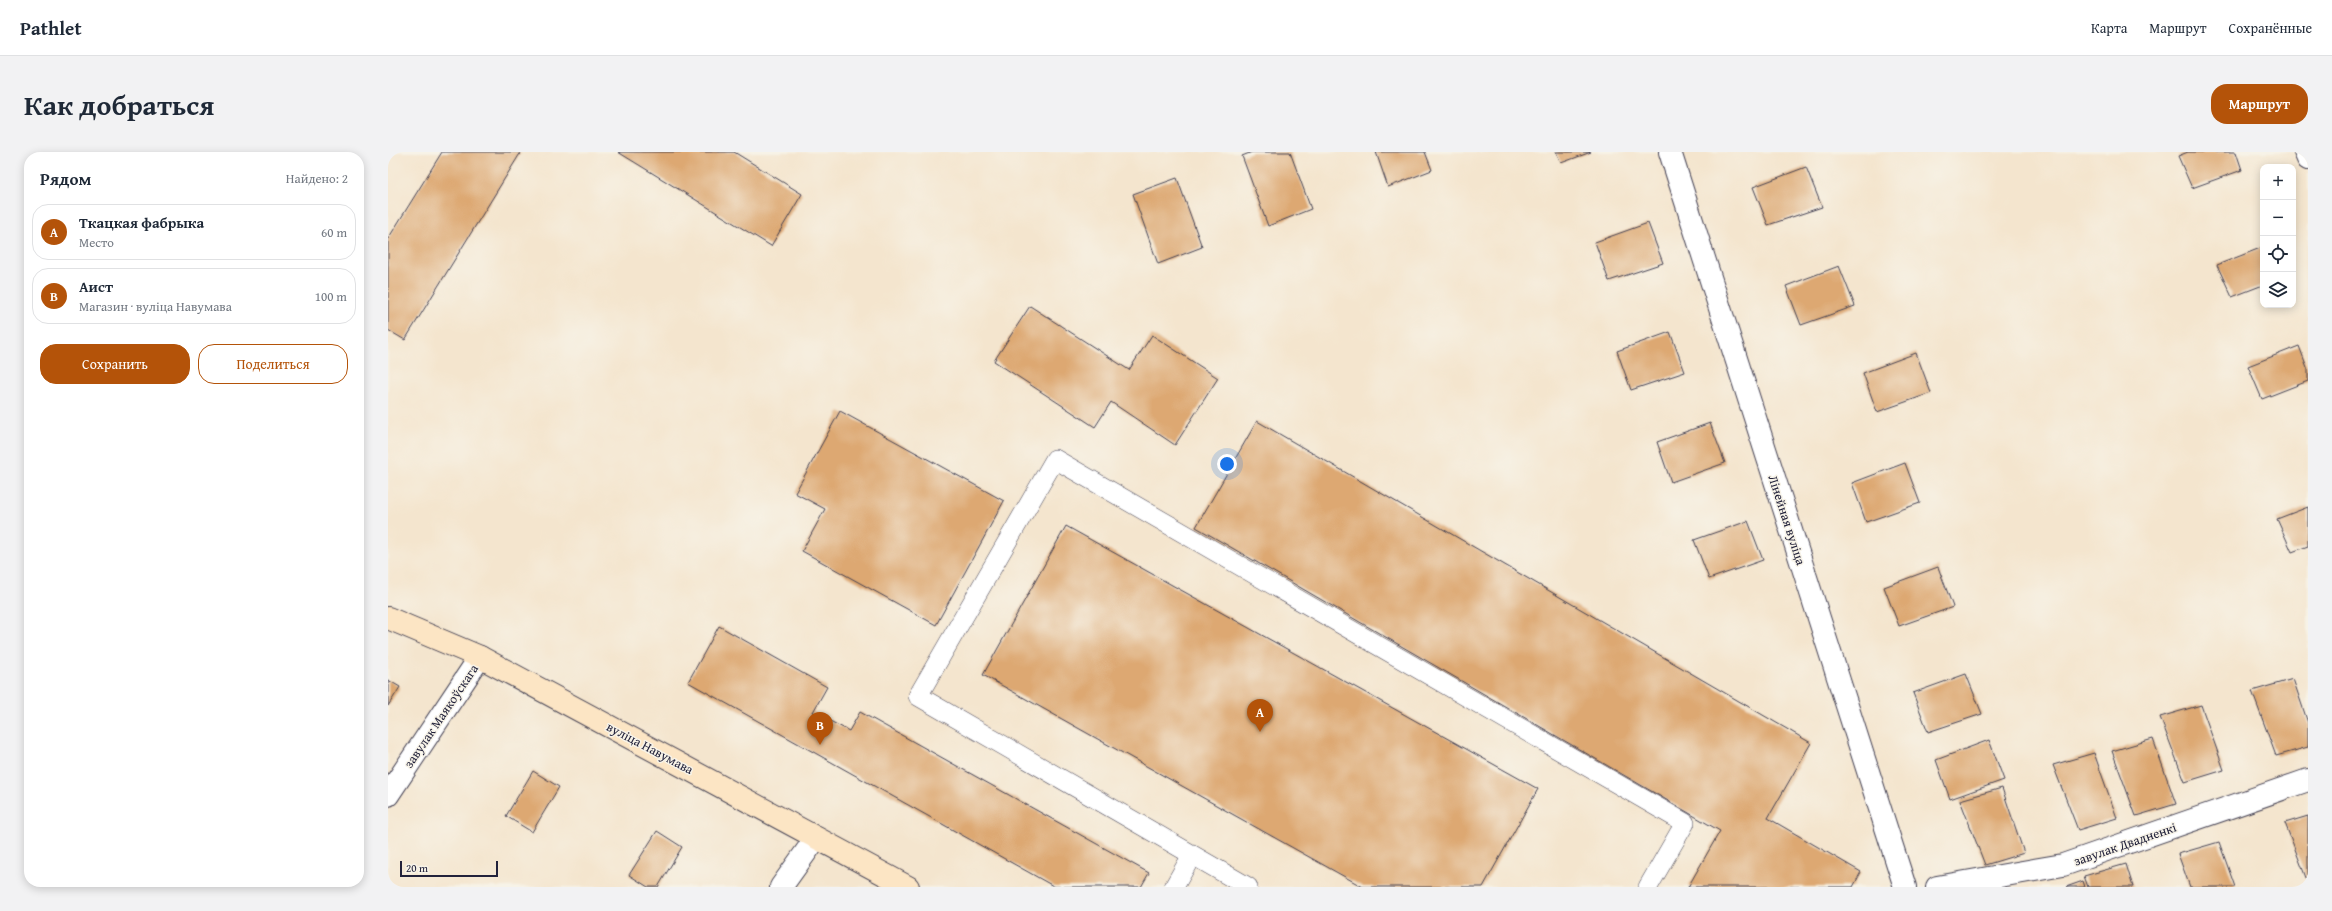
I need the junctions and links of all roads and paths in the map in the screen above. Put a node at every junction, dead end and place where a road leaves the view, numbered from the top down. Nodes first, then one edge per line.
1 (1670, 152) edge
2 (2305, 152) edge
3 (2308, 160) edge
4 (388, 618) edge
5 (480, 657) junction
6 (2308, 780) edge
7 (388, 795) edge
8 (816, 838) junction
9 (1192, 855) junction
10 (781, 887) edge
11 (908, 887) edge
12 (1174, 887) edge
13 (1248, 887) edge
14 (1648, 887) edge
15 (1905, 887) edge
16 (1937, 887) edge

1 - 15 street, Лінейная вуліца
2 - 3 street
4 - 5 street, вуліца Навумава
5 - 7 street, завулак Маякоўскага
5 - 8 street, вуліца Навумава
6 - 16 street, завулак Двадненкі
8 - 10 street
8 - 11 street, вуліца Навумава
9 - 12 lane
9 - 13 lane
9 - 14 lane

